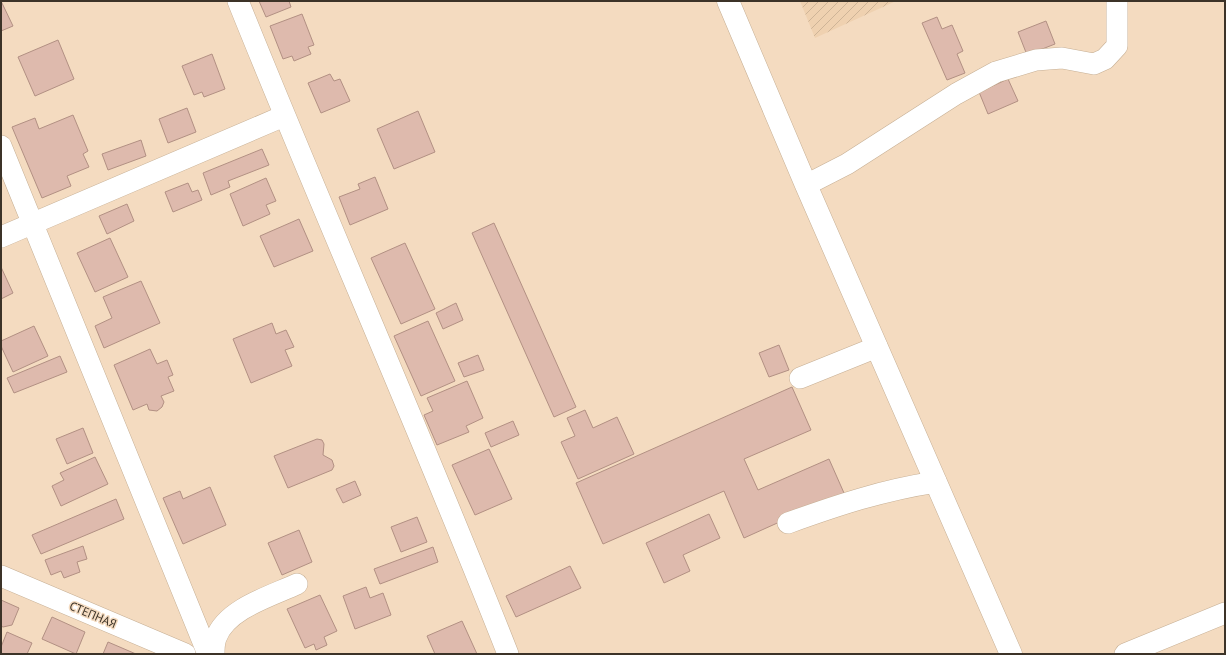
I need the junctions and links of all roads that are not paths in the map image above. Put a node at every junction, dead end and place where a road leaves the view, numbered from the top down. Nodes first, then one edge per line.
1 (238, 1) edge
2 (728, 1) edge
3 (1117, 1) edge
4 (284, 116) junction
5 (1, 146) edge
6 (806, 185) junction
7 (33, 222) junction
8 (1, 237) edge
9 (877, 347) junction
10 (800, 378) dead end
11 (936, 482) junction
12 (788, 523) dead end
13 (1, 576) edge
14 (297, 584) dead end
15 (1225, 613) edge
16 (185, 654) edge
17 (208, 654) edge
18 (214, 654) edge
19 (508, 654) edge
20 (1011, 654) edge
21 (1125, 654) edge

1 - 4 street
2 - 6 street
3 - 6 street
4 - 7 street
4 - 19 street
5 - 7 street
6 - 9 street
7 - 8 street
7 - 17 street
9 - 10 street
9 - 11 street
11 - 12 street
11 - 20 street
13 - 16 street, СТЕПНАЯ
14 - 18 street
15 - 21 street

